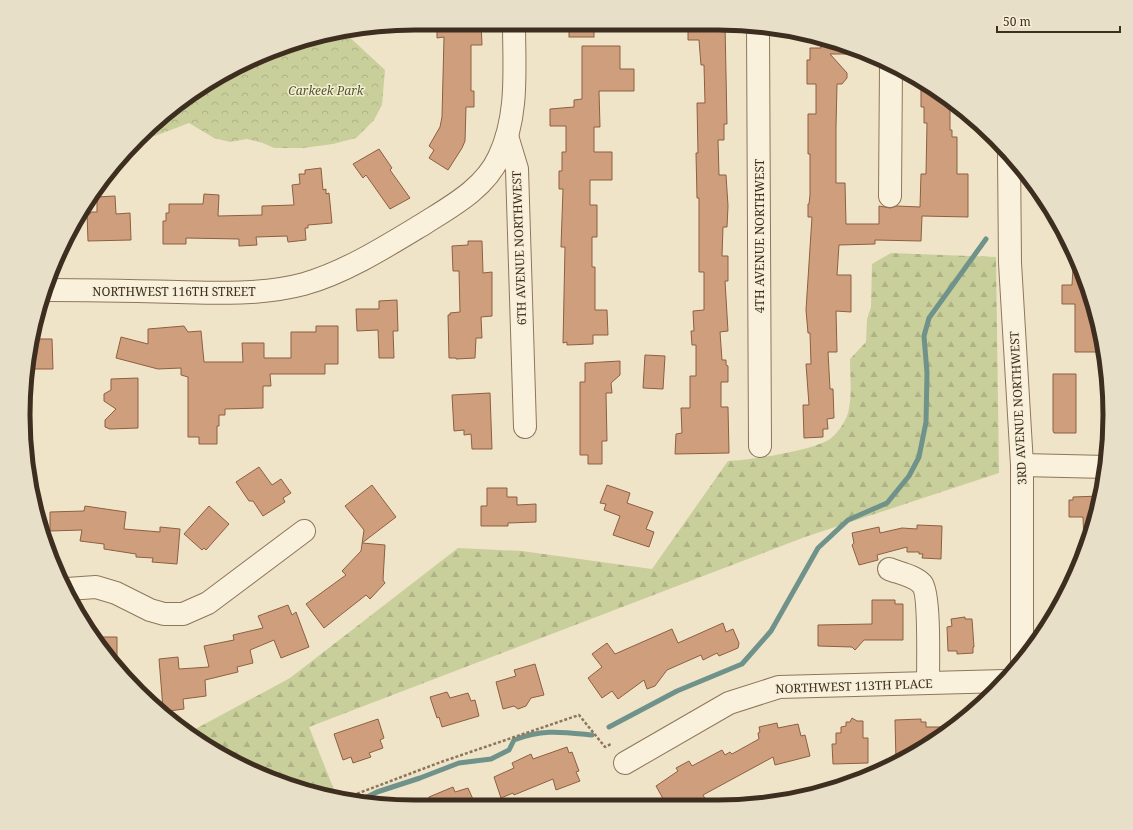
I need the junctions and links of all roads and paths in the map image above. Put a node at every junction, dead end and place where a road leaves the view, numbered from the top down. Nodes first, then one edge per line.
1 (514, 30) edge
2 (758, 32) edge
3 (890, 71) edge
4 (507, 136) junction
5 (1009, 164) edge
6 (890, 196) dead end
7 (50, 290) edge
8 (525, 427) dead end
9 (760, 446) dead end
10 (1022, 465) junction
11 (1100, 467) edge
12 (304, 531) dead end
13 (889, 569) dead end
14 (72, 588) edge
15 (1022, 650) edge
16 (995, 681) edge
17 (928, 683) junction
18 (611, 744) dead end
19 (626, 763) dead end
20 (352, 795) edge

1 - 4 street, 6TH AVENUE NORTHWEST
2 - 9 street, 4TH AVENUE NORTHWEST
3 - 6 street
4 - 7 street, NORTHWEST 116TH STREET
4 - 8 street, 6TH AVENUE NORTHWEST
5 - 10 street, 3RD AVENUE NORTHWEST
10 - 11 street
10 - 15 street, 3RD AVENUE NORTHWEST
12 - 14 street
13 - 17 street
16 - 17 street, NORTHWEST 113TH PLACE
17 - 19 street, NORTHWEST 113TH PLACE
18 - 20 path

